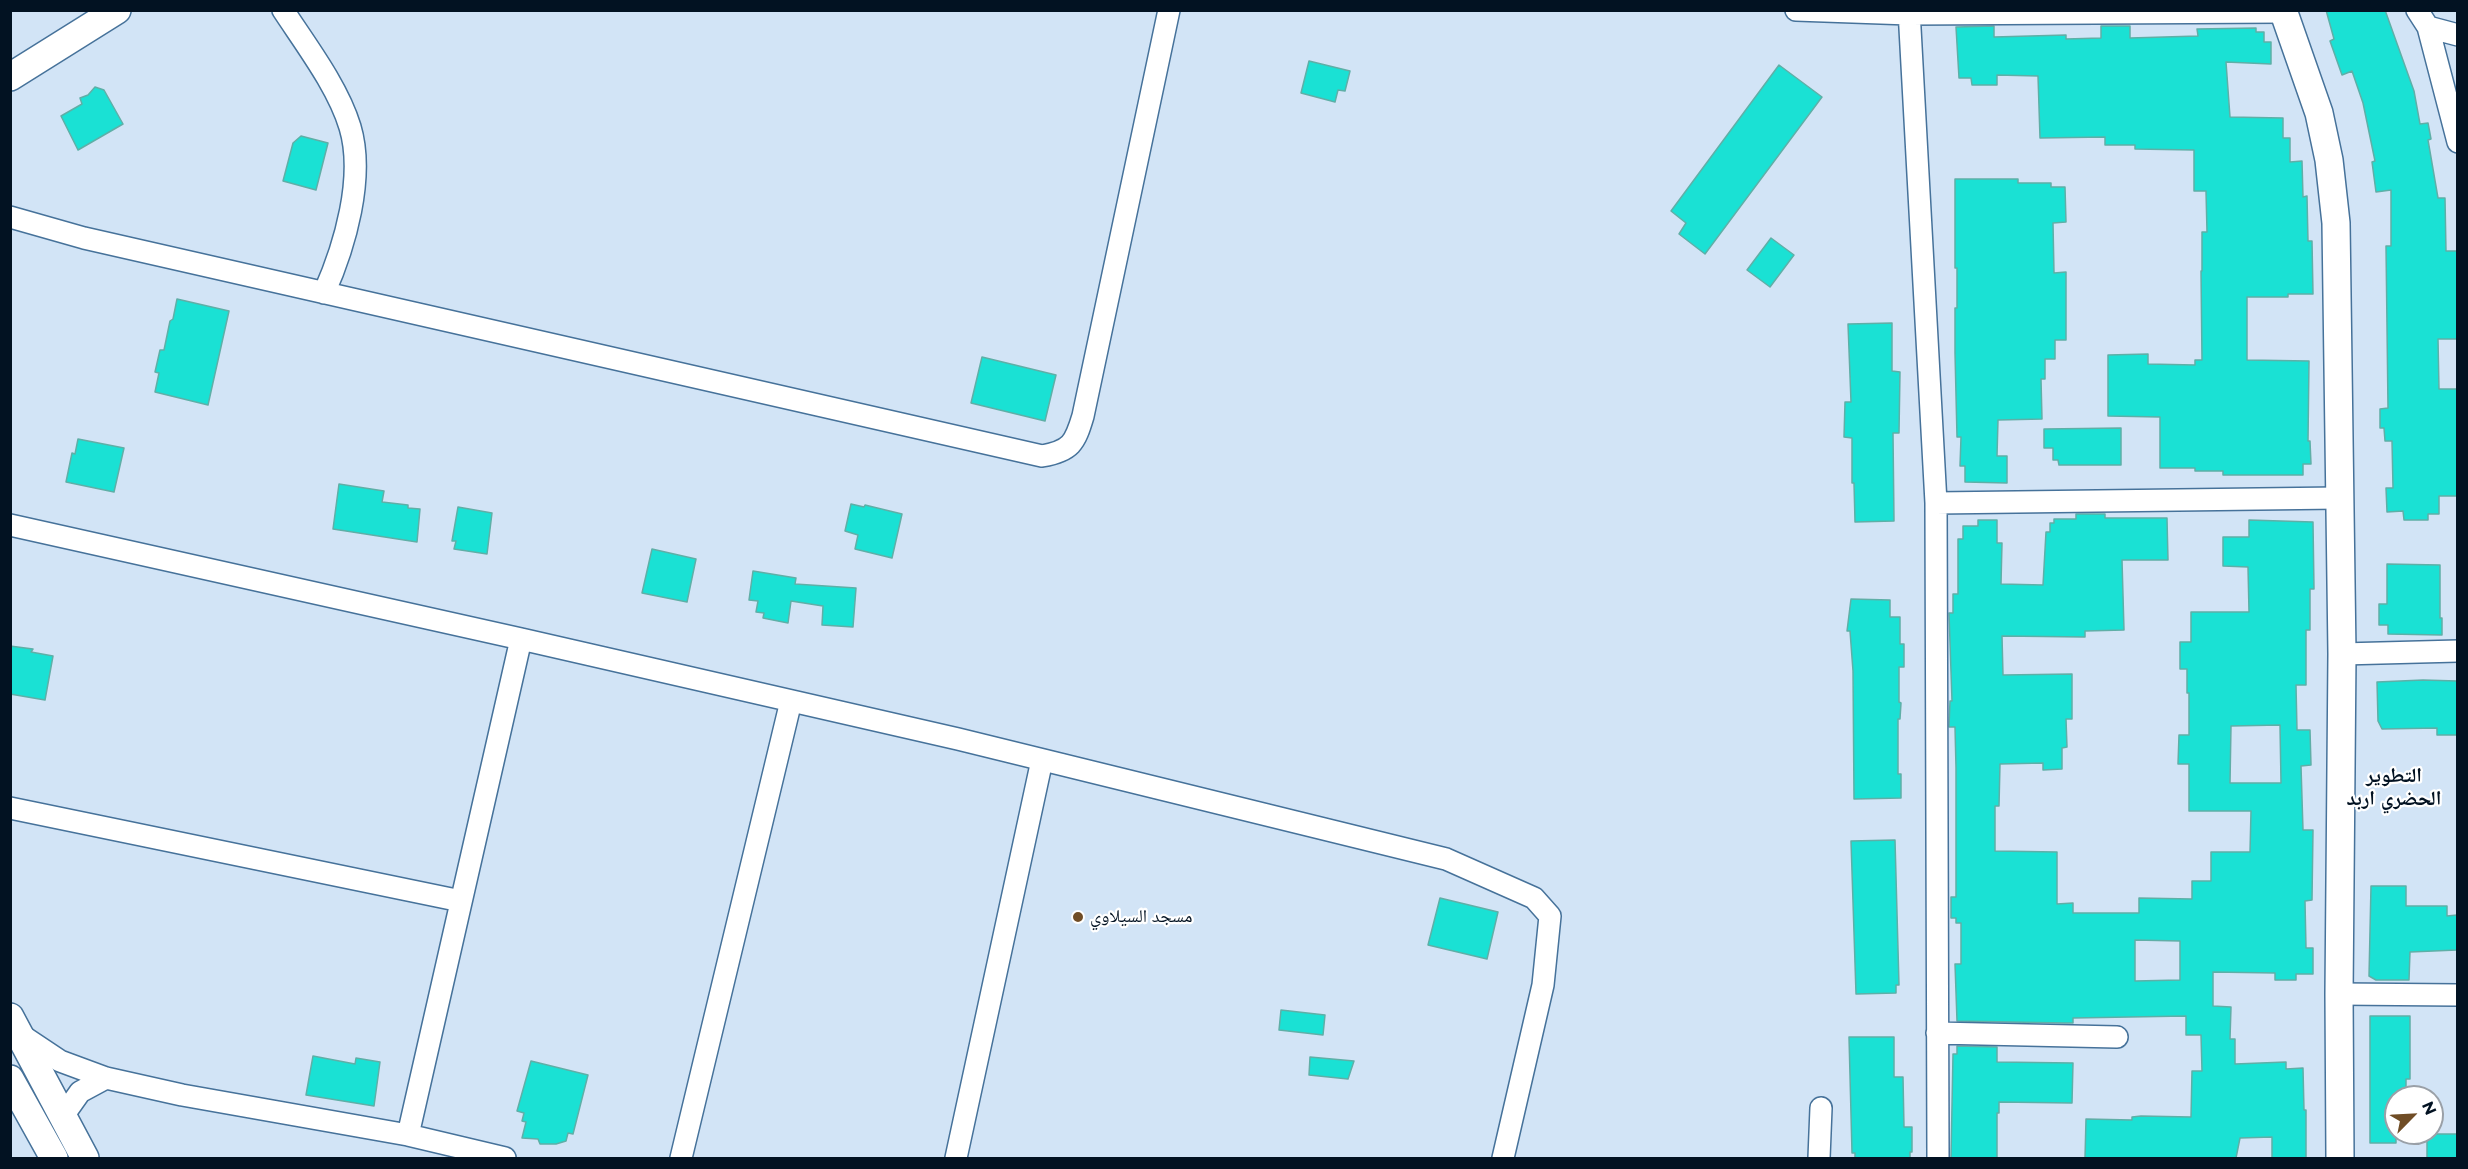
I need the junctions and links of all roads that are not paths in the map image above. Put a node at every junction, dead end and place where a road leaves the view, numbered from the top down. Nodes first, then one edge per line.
1 (117, 10) edge
2 (283, 10) edge
3 (1169, 10) edge
4 (1796, 10) edge
5 (2283, 11) edge
6 (1909, 12) edge
7 (2422, 19) edge
8 (2457, 35) edge
9 (10, 77) edge
10 (2457, 142) edge
11 (10, 217) edge
12 (324, 292) junction
13 (2339, 498) junction
14 (1936, 503) junction
15 (10, 525) edge
16 (521, 639) junction
17 (2457, 651) edge
18 (2342, 654) junction
19 (790, 701) junction
20 (1042, 760) junction
21 (10, 808) edge
22 (461, 901) junction
23 (2339, 994) junction
24 (2457, 995) edge
25 (15, 1026) edge
26 (1937, 1033) junction
27 (2117, 1037) dead end
28 (106, 1078) junction
29 (10, 1079) edge
30 (1821, 1108) dead end
31 (63, 1116) junction
32 (408, 1134) junction
33 (54, 1158) edge
34 (86, 1158) edge
35 (505, 1158) edge
36 (681, 1158) edge
37 (956, 1158) edge
38 (1503, 1158) edge
39 (1819, 1158) edge
40 (1938, 1158) edge
41 (2340, 1158) edge

1 - 9 street
2 - 12 street
3 - 12 street
4 - 6 street
5 - 6 street
5 - 13 street
6 - 14 street
7 - 8 street
7 - 10 street
11 - 12 street
13 - 14 street
13 - 18 street
14 - 26 street
15 - 16 street
16 - 19 street
16 - 22 street
17 - 18 street
18 - 23 street
19 - 20 street
19 - 36 street
20 - 37 street
20 - 38 street
21 - 22 street
22 - 32 street
23 - 24 street
23 - 41 street
25 - 28 street
25 - 31 street
26 - 27 street
26 - 40 street
28 - 31 street
28 - 32 street
29 - 33 street
30 - 39 street
31 - 34 street
32 - 35 street

